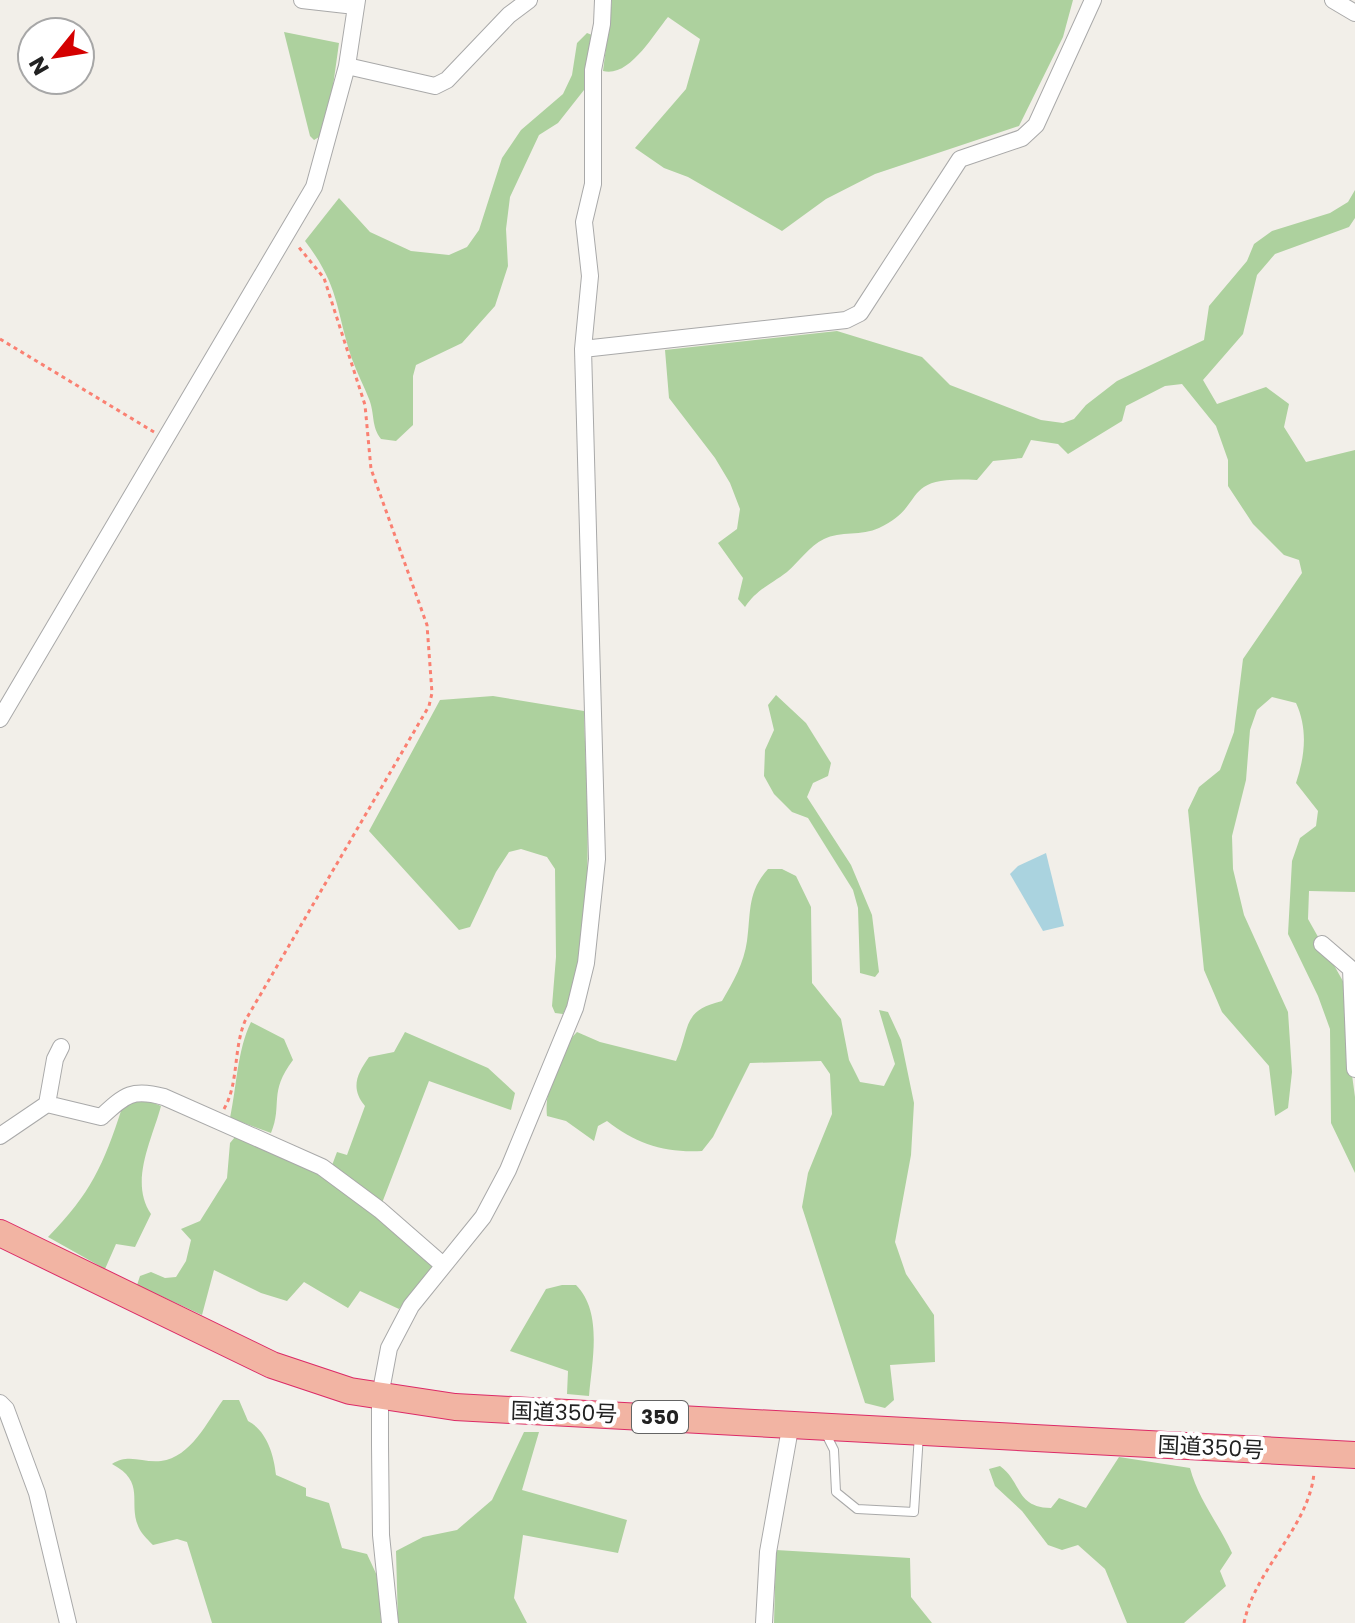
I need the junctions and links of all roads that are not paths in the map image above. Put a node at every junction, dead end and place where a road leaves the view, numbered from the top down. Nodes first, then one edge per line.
1 (302, 0) edge
2 (529, 0) edge
3 (603, 0) edge
4 (1093, 0) edge
5 (1333, 0) edge
6 (356, 3) edge
7 (1355, 13) edge
8 (347, 66) junction
9 (583, 349) junction
10 (0, 719) edge
11 (1322, 944) dead end
12 (1354, 1011) edge
13 (61, 1047) dead end
14 (1355, 1059) edge
15 (1355, 1069) edge
16 (47, 1104) junction
17 (0, 1136) edge
18 (0, 1233) edge
19 (443, 1265) junction
20 (380, 1396) junction
21 (0, 1403) edge
22 (791, 1423) junction
23 (825, 1425) junction
24 (919, 1430) junction
25 (1355, 1455) edge
26 (68, 1623) edge
27 (390, 1623) edge
28 (764, 1623) edge

1 - 6 street
2 - 8 street
3 - 9 street
4 - 9 street
5 - 7 street
6 - 8 street
8 - 10 street
9 - 19 street
11 - 12 street
12 - 14 street
13 - 16 street
14 - 15 street
16 - 17 street
16 - 19 street
18 - 20 highway, 国道350号 / 350
19 - 20 street
20 - 22 highway, 国道350号 / 350
20 - 27 street
21 - 26 street
22 - 23 highway, 国道350号 / 350
22 - 28 street
23 - 24 highway, 国道350号 / 350
23 - 24 lane
24 - 25 highway, 国道350号 / 350

